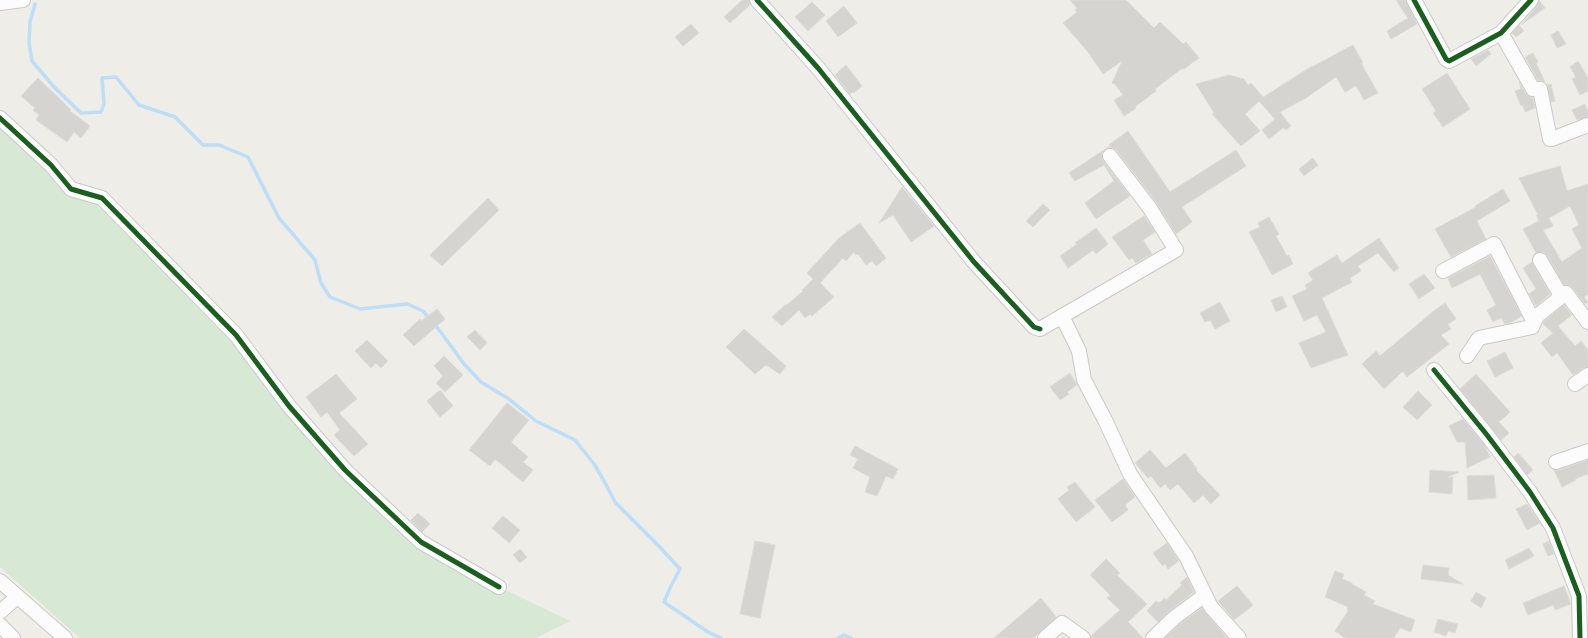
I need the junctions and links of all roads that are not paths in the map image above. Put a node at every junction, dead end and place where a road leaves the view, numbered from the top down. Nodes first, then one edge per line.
1 (23, 0) edge
2 (758, 0) edge
3 (1414, 0) edge
4 (1531, 0) edge
5 (0, 3) edge
6 (1501, 33) junction
7 (0, 118) edge
8 (1588, 125) edge
9 (1110, 156) dead end
10 (1540, 260) dead end
11 (1444, 271) dead end
12 (1566, 293) junction
13 (1062, 316) junction
14 (1534, 322) junction
15 (1588, 322) edge
16 (1467, 356) dead end
17 (1434, 370) dead end
18 (1588, 375) edge
19 (1576, 384) dead end
20 (1588, 451) edge
21 (1556, 462) dead end
22 (2, 586) edge
23 (499, 587) dead end
24 (1583, 594) edge
25 (1205, 595) junction
26 (17, 597) junction
27 (0, 612) edge
28 (0, 624) edge
29 (13, 638) edge
30 (65, 638) edge
31 (1045, 638) edge
32 (1083, 638) edge
33 (1153, 638) edge
34 (1238, 638) edge
35 (1580, 638) edge

1 - 5 street
2 - 13 street
3 - 6 street
4 - 6 street
6 - 8 street
7 - 23 street
9 - 13 street
10 - 12 street
11 - 14 street
12 - 14 street
12 - 15 street
13 - 25 street
14 - 16 street
17 - 24 street
18 - 19 street
20 - 21 street
22 - 26 street
24 - 35 street
25 - 33 street
25 - 34 street
26 - 27 street
26 - 30 street
28 - 29 street
31 - 32 street

